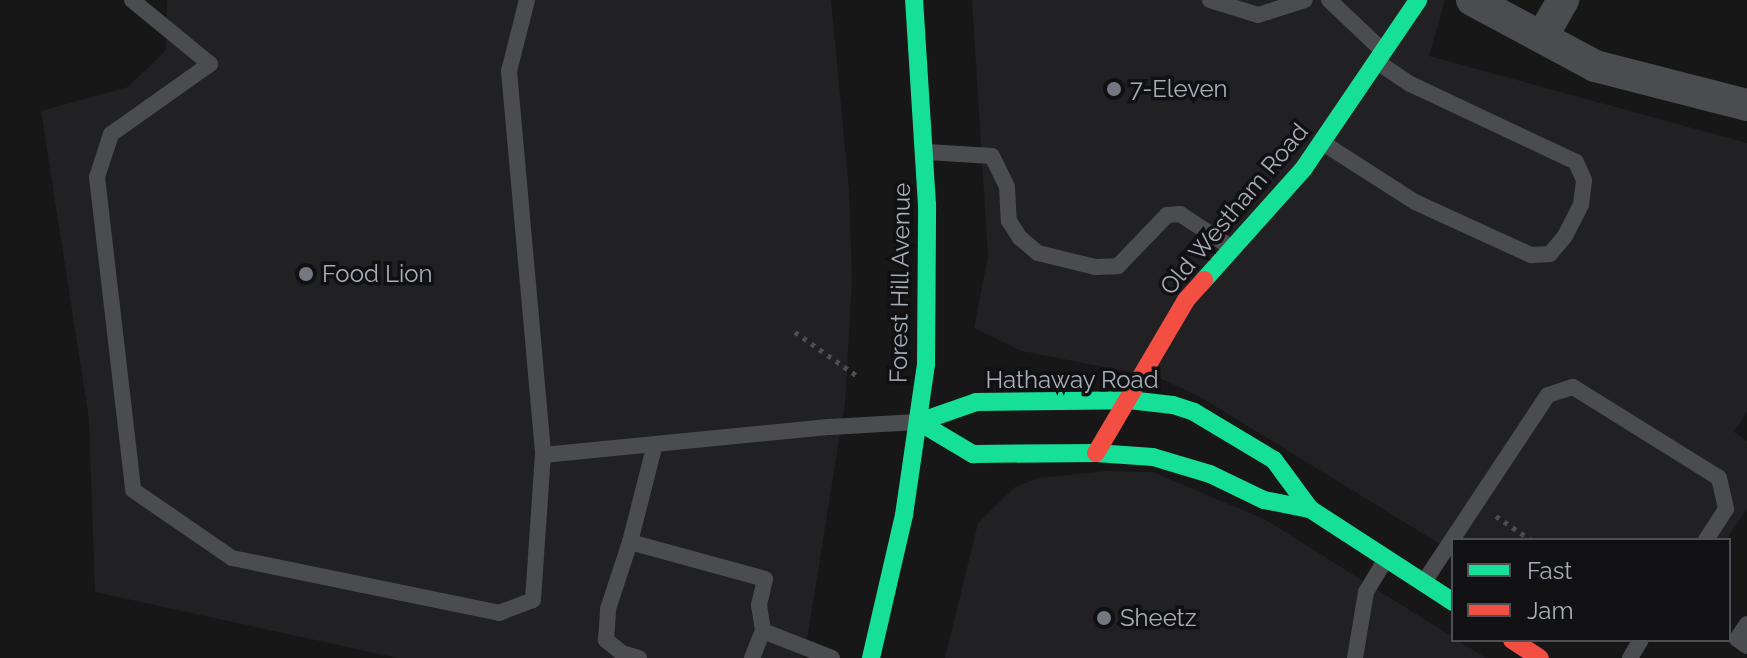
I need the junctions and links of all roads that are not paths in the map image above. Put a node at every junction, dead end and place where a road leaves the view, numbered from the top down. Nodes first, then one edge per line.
1 (132, 0) edge
2 (527, 0) edge
3 (914, 0) edge
4 (1210, 0) edge
5 (1305, 0) edge
6 (1329, 0) edge
7 (1418, 0) edge
8 (1472, 0) edge
9 (1563, 0) edge
10 (1542, 37) junction
11 (1381, 57) junction
12 (1747, 105) edge
13 (1322, 143) junction
14 (926, 152) junction
15 (1232, 249) junction
16 (1129, 400) junction
17 (919, 422) junction
18 (655, 444) junction
19 (1096, 453) junction
20 (543, 455) junction
21 (1310, 509) junction
22 (1453, 538) edge
23 (1707, 538) edge
24 (1451, 541) edge
25 (630, 542) junction
26 (1386, 559) junction
27 (1423, 583) junction
28 (1451, 601) edge
29 (1747, 624) edge
30 (763, 631) junction
31 (1515, 642) edge
32 (1747, 646) edge
33 (639, 658) edge
34 (752, 658) edge
35 (832, 658) edge
36 (871, 658) edge
37 (1355, 658) edge
38 (1540, 658) edge

1 - 20 lane
2 - 20 lane
3 - 14 street, Forest Hill Avenue
4 - 5 lane
6 - 11 lane
7 - 11 street, Old Westham Road
8 - 10 street
9 - 10 street
10 - 12 street
11 - 13 street, Old Westham Road
11 - 13 lane
13 - 15 street, Old Westham Road
14 - 15 lane
14 - 17 street, Forest Hill Avenue
15 - 16 street, Old Westham Road
16 - 17 street, Hathaway Road
16 - 19 street, Old Westham Road
16 - 21 street, Hathaway Road
17 - 18 lane
17 - 19 street, Hathaway Road
17 - 36 street, Forest Hill Avenue
18 - 20 lane
18 - 25 lane
19 - 21 street, Hathaway Road
21 - 26 street, Hathaway Road
22 - 23 lane
24 - 27 lane
25 - 30 lane
25 - 33 lane
26 - 27 street, Hathaway Road
26 - 37 lane
27 - 28 street, Hathaway Road
29 - 32 lane
30 - 34 lane
30 - 35 lane
31 - 38 street

